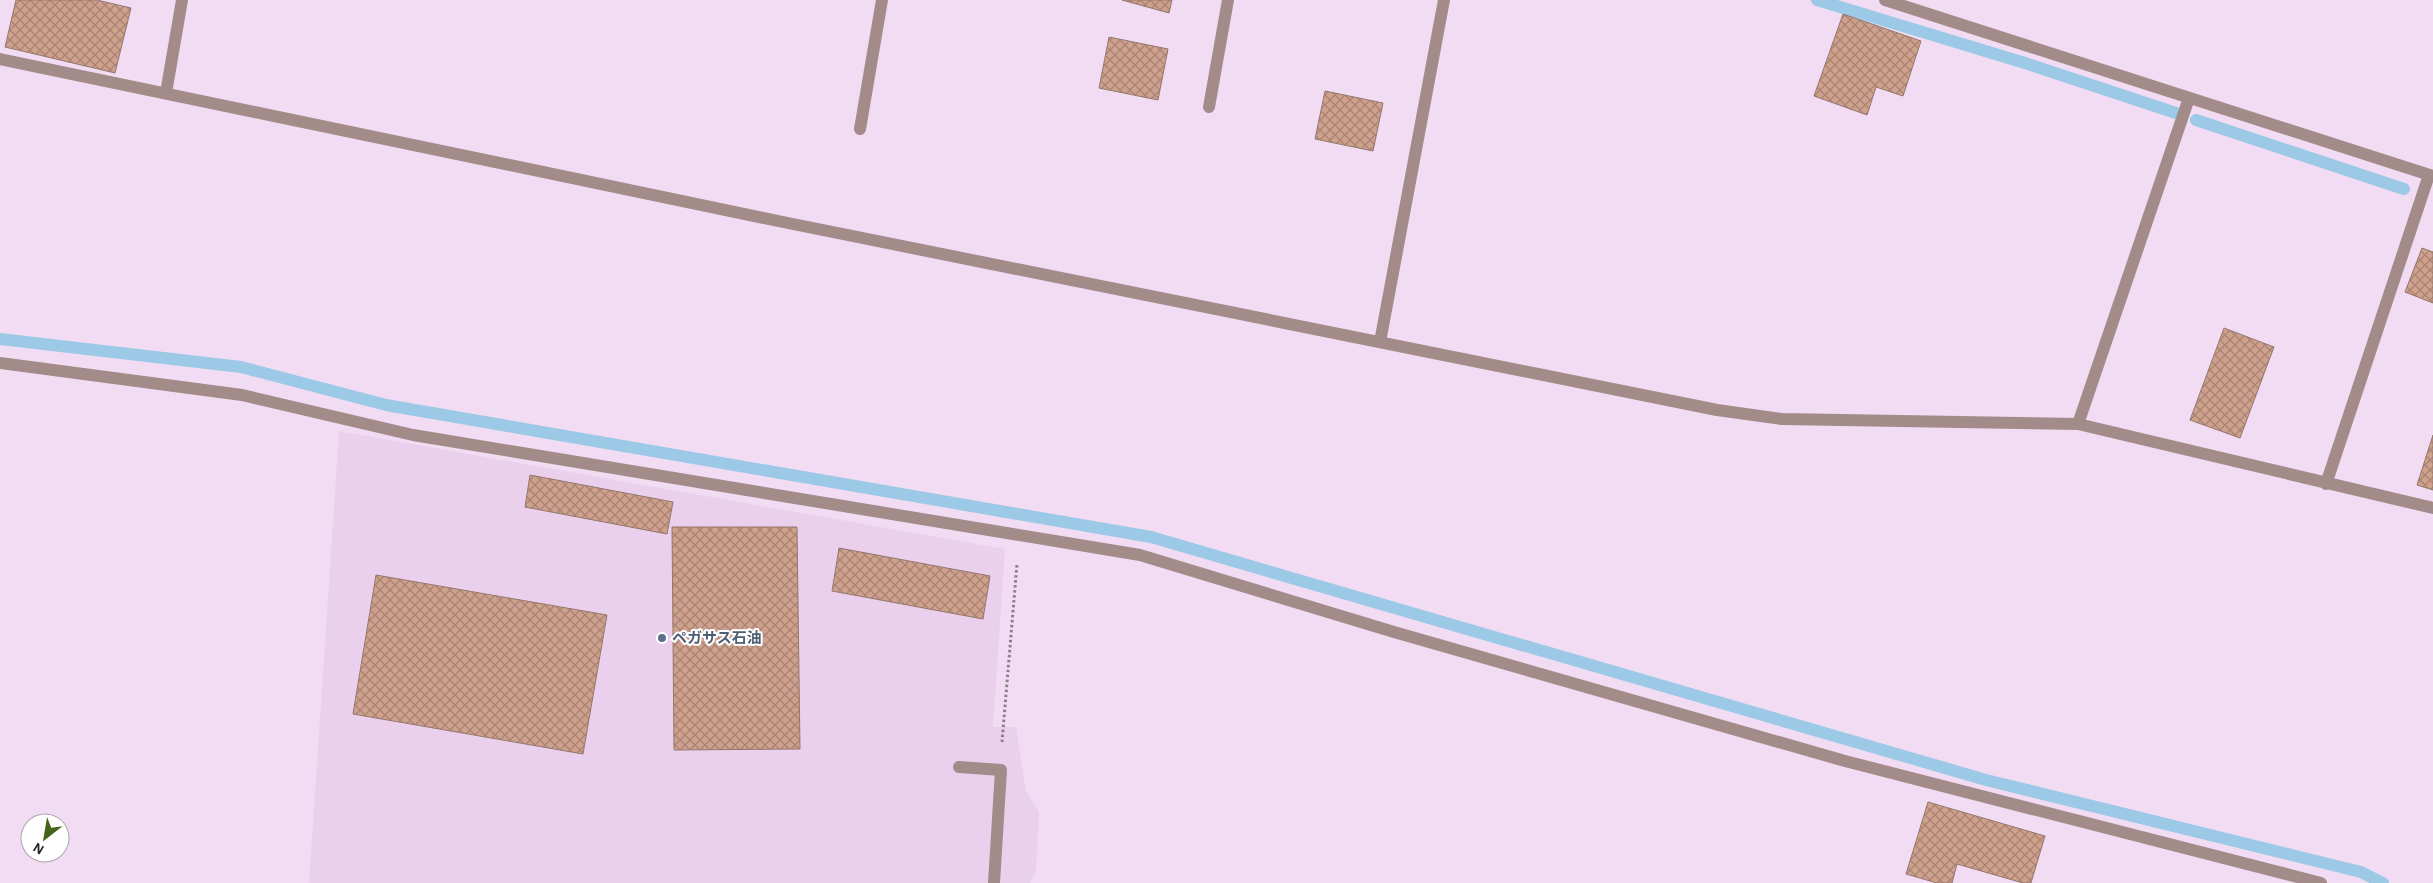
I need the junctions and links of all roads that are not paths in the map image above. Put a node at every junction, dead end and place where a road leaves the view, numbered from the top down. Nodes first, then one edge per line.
1 (182, 0) edge
2 (882, 0) edge
3 (1228, 0) edge
4 (1444, 0) edge
5 (1885, 0) edge
6 (0, 59) edge
7 (166, 94) junction
8 (2189, 98) junction
9 (1209, 107) dead end
10 (860, 129) dead end
11 (2431, 175) edge
12 (1380, 342) junction
13 (0, 363) edge
14 (2078, 424) junction
15 (2326, 484) junction
16 (2433, 508) edge
17 (959, 768) dead end
18 (994, 883) edge
19 (2321, 883) edge

1 - 7 street
2 - 10 street
3 - 9 street
4 - 12 street
5 - 8 street
6 - 7 street
7 - 12 street
8 - 11 street
8 - 14 street
11 - 15 street
12 - 14 street
13 - 19 street
14 - 15 street
15 - 16 street
17 - 18 street

